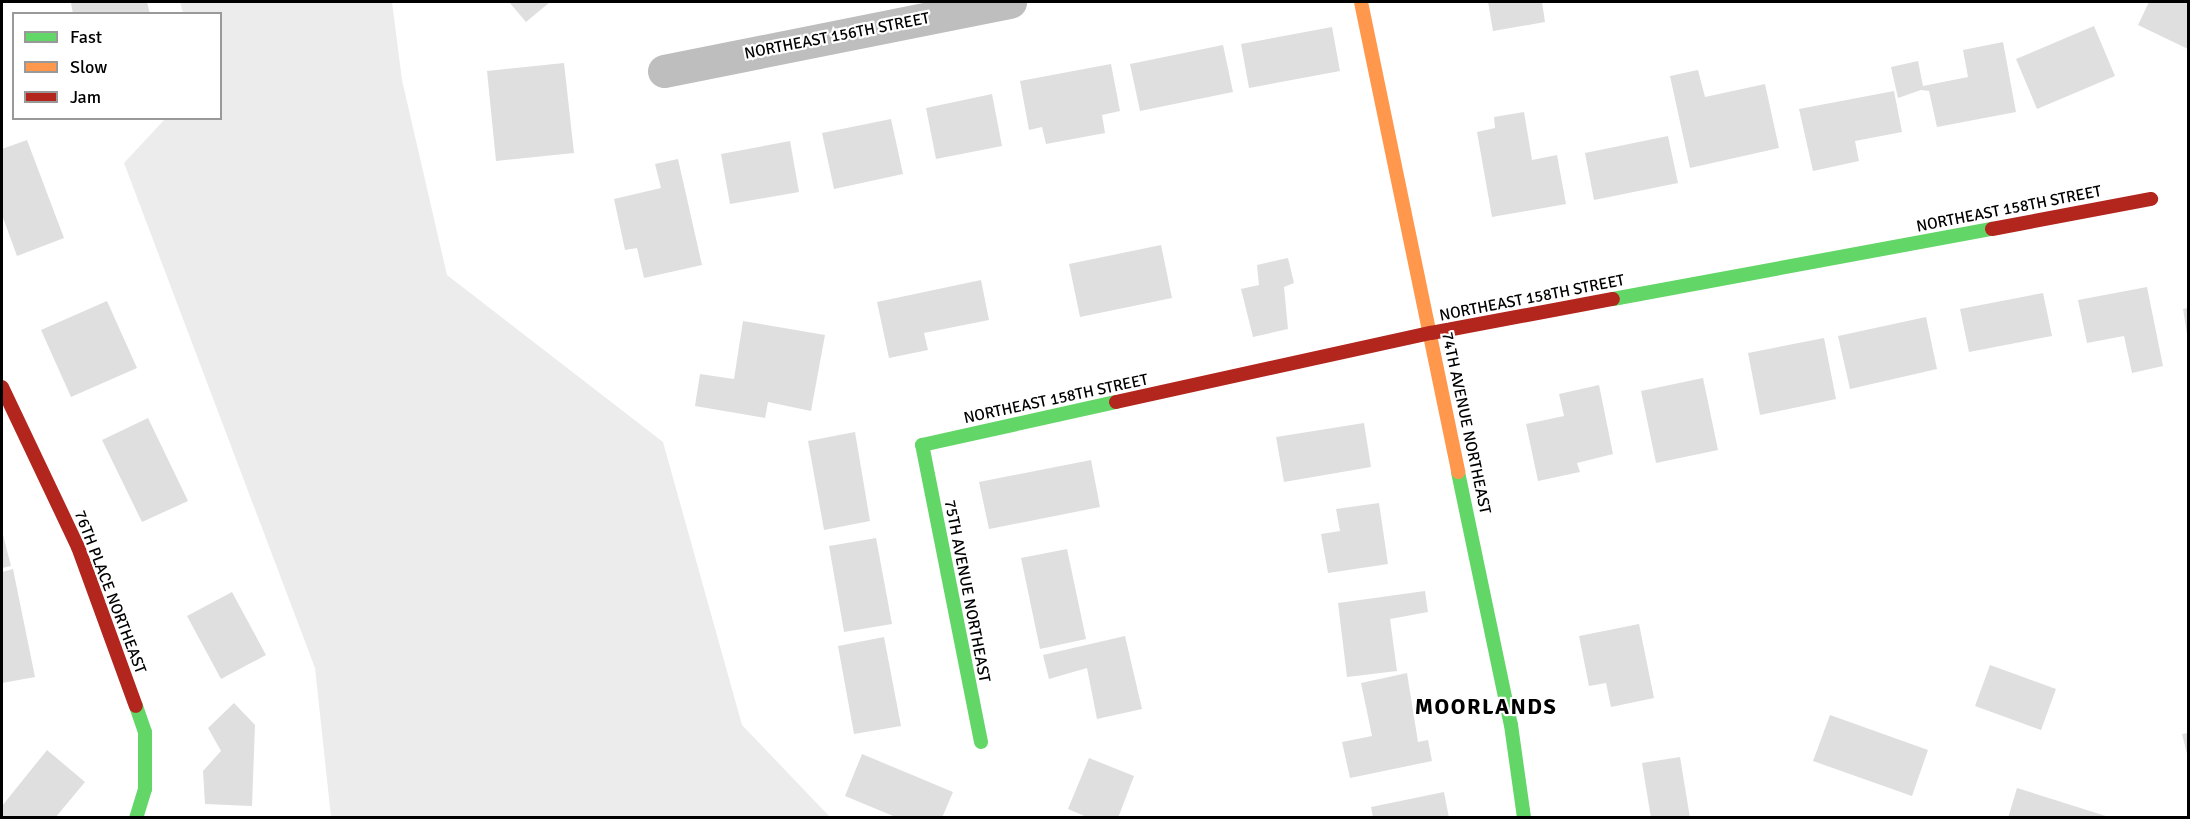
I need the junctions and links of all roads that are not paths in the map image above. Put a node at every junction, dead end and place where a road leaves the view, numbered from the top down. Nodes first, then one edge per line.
1 (1010, 2) edge
2 (1361, 2) edge
3 (664, 71) dead end
4 (2151, 199) dead end
5 (1431, 333) junction
6 (2, 387) edge
7 (922, 446) joint
8 (981, 742) dead end
9 (136, 818) edge
10 (1524, 818) edge

1 - 3 street, NORTHEAST 156TH STREET
2 - 5 street, 74TH AVENUE NORTHEAST
4 - 5 street, NORTHEAST 158TH STREET
5 - 7 street, NORTHEAST 158TH STREET
5 - 10 street, 74TH AVENUE NORTHEAST
6 - 9 street, 76TH PLACE NORTHEAST
7 - 8 street, 75TH AVENUE NORTHEAST

